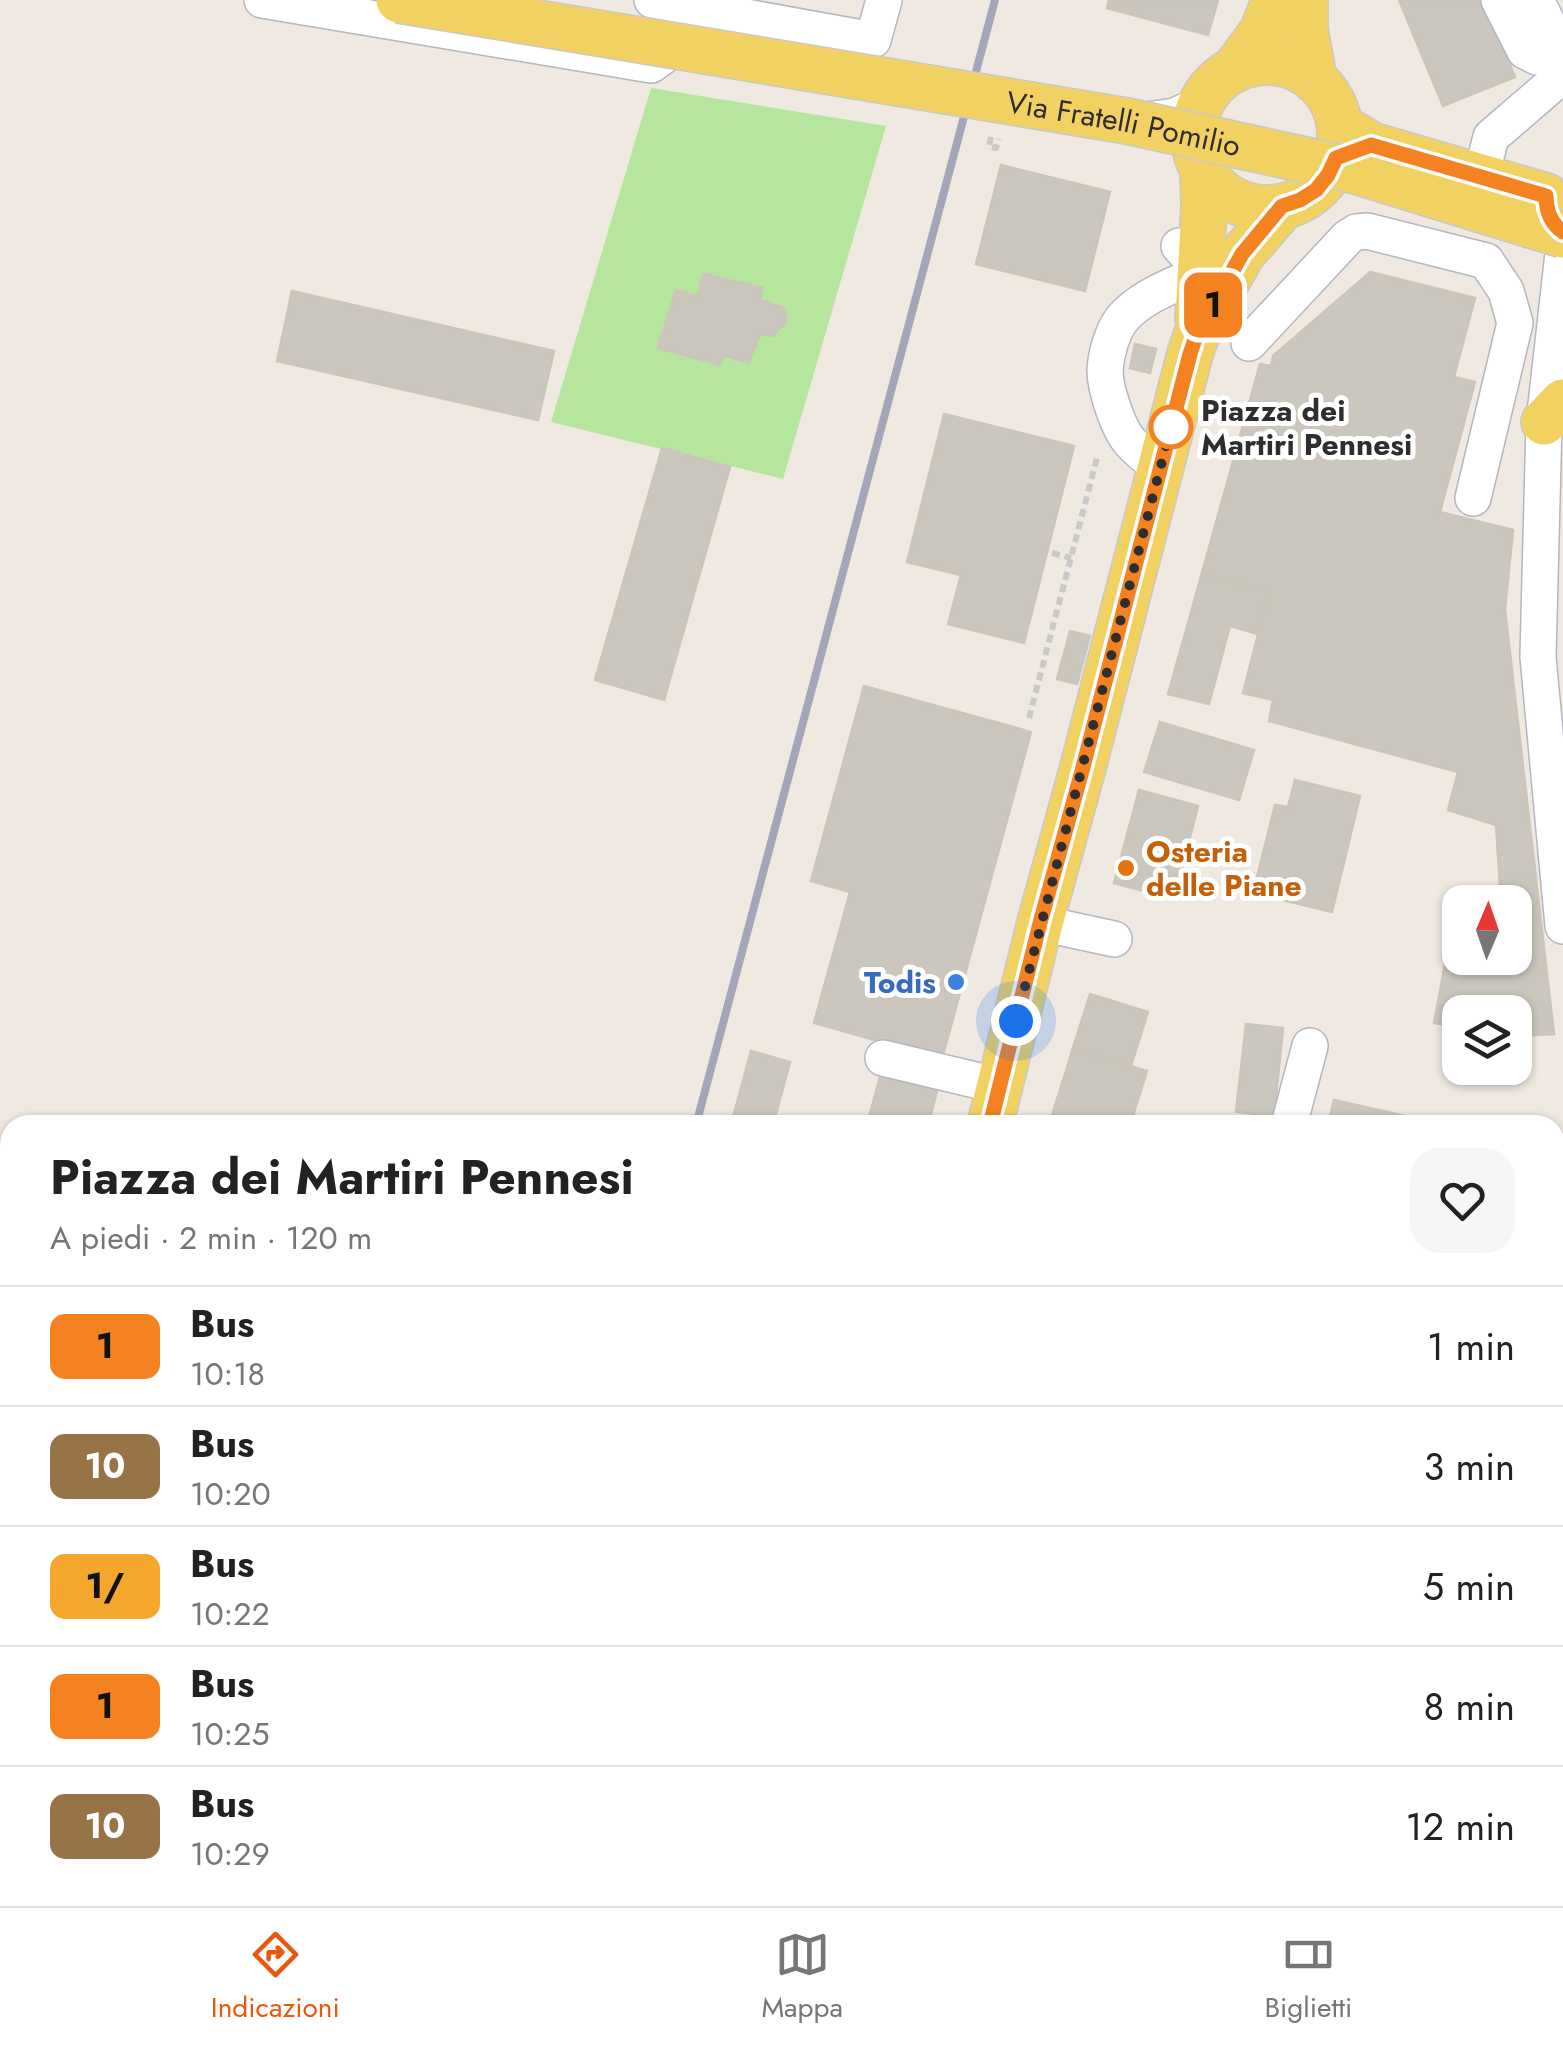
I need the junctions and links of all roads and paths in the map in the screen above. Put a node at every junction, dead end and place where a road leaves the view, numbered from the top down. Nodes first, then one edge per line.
1 (262, 0) edge
2 (399, 0) edge
3 (652, 0) edge
4 (884, 0) edge
5 (1275, 0) edge
6 (1305, 0) edge
7 (1499, 0) edge
8 (1536, 0) edge
9 (724, 13) junction
10 (1234, 70) junction
11 (1563, 75) edge
12 (1314, 79) junction
13 (1349, 143) junction
14 (1200, 165) junction
15 (1492, 179) junction
16 (1282, 206) junction
17 (1559, 208) edge
18 (1563, 254) edge
19 (1190, 259) junction
20 (1486, 261) junction
21 (1196, 336) junction
22 (1249, 342) dead end
23 (1112, 404) junction
24 (1553, 412) edge
25 (1160, 468) junction
26 (1473, 498) dead end
27 (1052, 553) dead end
28 (1071, 558) junction
29 (1029, 718) dead end
30 (1040, 923) junction
31 (1563, 926) edge
32 (1114, 939) dead end
33 (1310, 1046) dead end
34 (884, 1058) dead end
35 (995, 1106) edge
36 (1292, 1115) edge

1 - 9 street
2 - 17 main road, Via Fratelli Pomilio, bridge
3 - 9 street
4 - 9 street
5 - 10 main road
6 - 12 main road
7 - 8 street
10 - 12 main road
10 - 14 main road
11 - 15 street
12 - 13 main road
13 - 15 main road
13 - 16 main road
14 - 16 main road
14 - 19 main road
15 - 17 main road
15 - 20 street
16 - 21 main road
18 - 24 street
19 - 21 main road
19 - 23 street
20 - 22 street
20 - 26 street
21 - 25 main road
23 - 25 street
23 - 28 path
24 - 31 street
25 - 30 main road
27 - 28 path
28 - 29 path
30 - 32 street
30 - 35 main road
33 - 36 street
34 - 35 street

